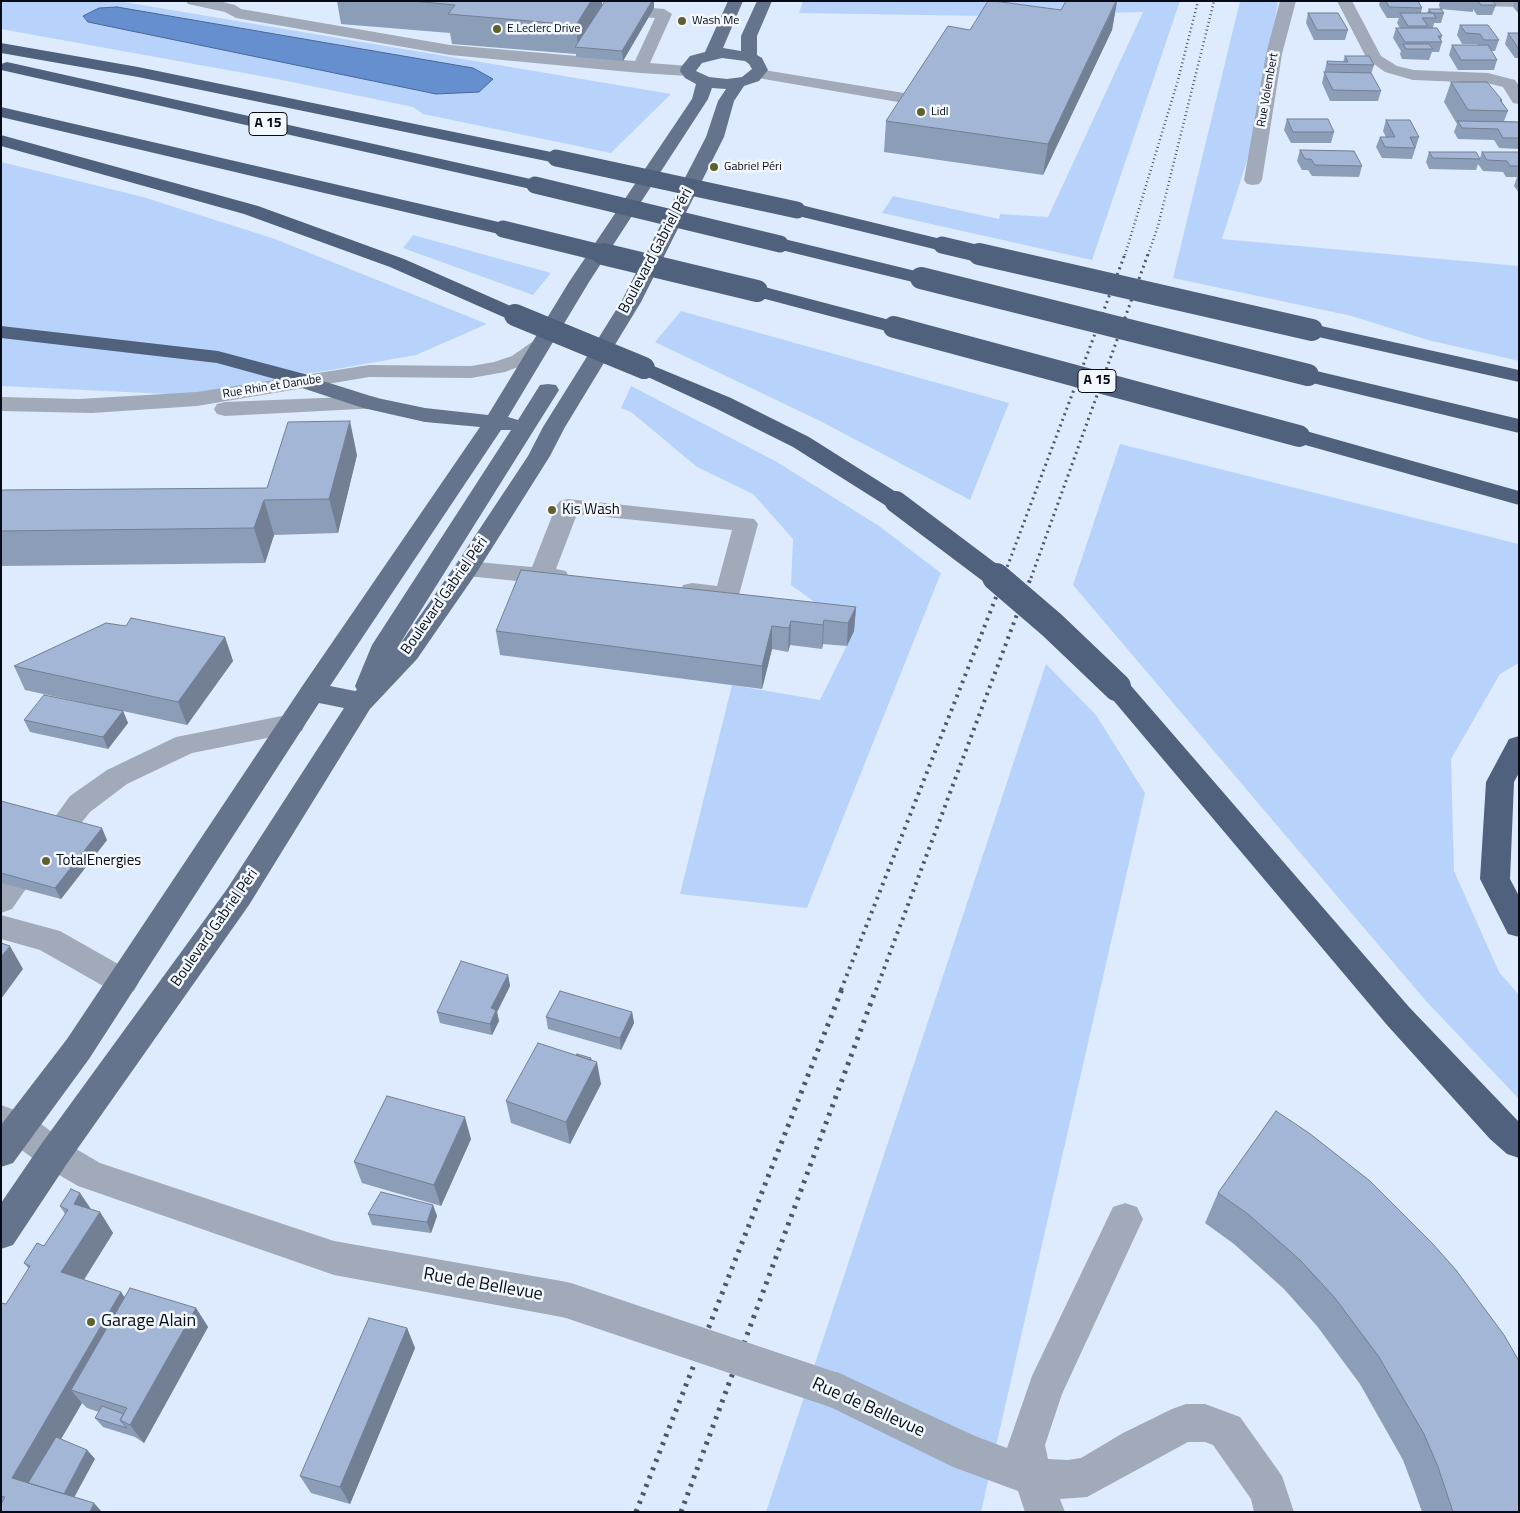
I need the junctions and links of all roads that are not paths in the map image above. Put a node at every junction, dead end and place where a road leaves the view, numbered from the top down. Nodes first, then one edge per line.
1 (193, 1) edge
2 (247, 1) edge
3 (736, 1) edge
4 (765, 1) edge
5 (1288, 1) edge
6 (1344, 1) edge
7 (1477, 1) edge
8 (1519, 2) edge
9 (230, 8) junction
10 (596, 9) dead end
11 (616, 10) junction
12 (608, 25) edge
13 (1, 48) edge
14 (595, 48) edge
15 (712, 54) junction
16 (748, 57) junction
17 (580, 62) junction
18 (1, 66) edge
19 (640, 68) junction
20 (688, 71) junction
21 (758, 74) junction
22 (705, 82) junction
23 (738, 83) junction
24 (898, 97) dead end
25 (1519, 99) edge
26 (1, 112) edge
27 (1, 140) edge
28 (1253, 180) dead end
29 (1, 332) edge
30 (539, 346) junction
31 (471, 372) junction
32 (1519, 376) edge
33 (304, 381) junction
34 (517, 386) junction
35 (548, 390) junction
36 (574, 393) junction
37 (371, 403) junction
38 (1, 404) edge
39 (74, 406) junction
40 (494, 423) junction
41 (527, 425) junction
42 (1519, 426) edge
43 (554, 427) junction
44 (1519, 498) edge
45 (466, 569) junction
46 (541, 575) junction
47 (580, 579) edge
48 (668, 589) edge
49 (312, 692) junction
50 (361, 702) junction
51 (292, 724) junction
52 (1519, 746) edge
53 (61, 828) edge
54 (1519, 925) edge
55 (1, 927) edge
56 (123, 982) junction
57 (7, 1133) edge
58 (1519, 1143) edge
59 (54, 1154) junction
60 (1125, 1219) dead end
61 (1, 1233) edge
62 (1032, 1477) junction
63 (1045, 1512) edge
64 (1274, 1512) edge

1 - 9 street
2 - 9 street
3 - 15 main road
4 - 16 main road
5 - 28 street, Rue Volembert
6 - 25 street
7 - 8 street
9 - 17 street
10 - 11 street
11 - 12 street
11 - 19 street
13 - 32 highway, bridge
14 - 17 street
15 - 16 main road
15 - 20 main road
16 - 21 main road
17 - 19 street
18 - 42 highway, A 15, bridge
19 - 20 street
20 - 22 main road
21 - 23 main road
21 - 24 street
22 - 23 main road
22 - 30 main road
23 - 36 main road, Boulevard Gabriel Péri
26 - 44 highway, A 15, bridge
27 - 58 highway, bridge
29 - 33 highway
30 - 31 street, Rue Rhin et Danube
30 - 34 main road
31 - 33 street, Rue Rhin et Danube
31 - 34 street, Rue Rhin et Danube
33 - 37 main road
33 - 39 street, Rue Rhin et Danube
34 - 35 main road
34 - 40 main road
35 - 36 main road
35 - 41 main road
36 - 43 main road, Boulevard Gabriel Péri
37 - 39 street, Rue Rhin et Danube
37 - 40 main road
38 - 39 street, Rue Rhin et Danube
40 - 41 main road
40 - 49 main road
41 - 43 main road
41 - 50 main road
43 - 45 main road, Boulevard Gabriel Péri
45 - 46 street
45 - 50 main road, Boulevard Gabriel Péri
46 - 47 street
46 - 48 street
49 - 50 main road
49 - 51 main road
50 - 59 main road, Boulevard Gabriel Péri
51 - 53 street
51 - 56 main road
52 - 54 highway
55 - 56 street
56 - 57 main road
57 - 59 street, Rue de Bellevue
59 - 61 main road, Boulevard Gabriel Péri
59 - 62 street, Rue de Bellevue, bridge
60 - 62 street
62 - 63 street
62 - 64 street, Rue de Bellevue

